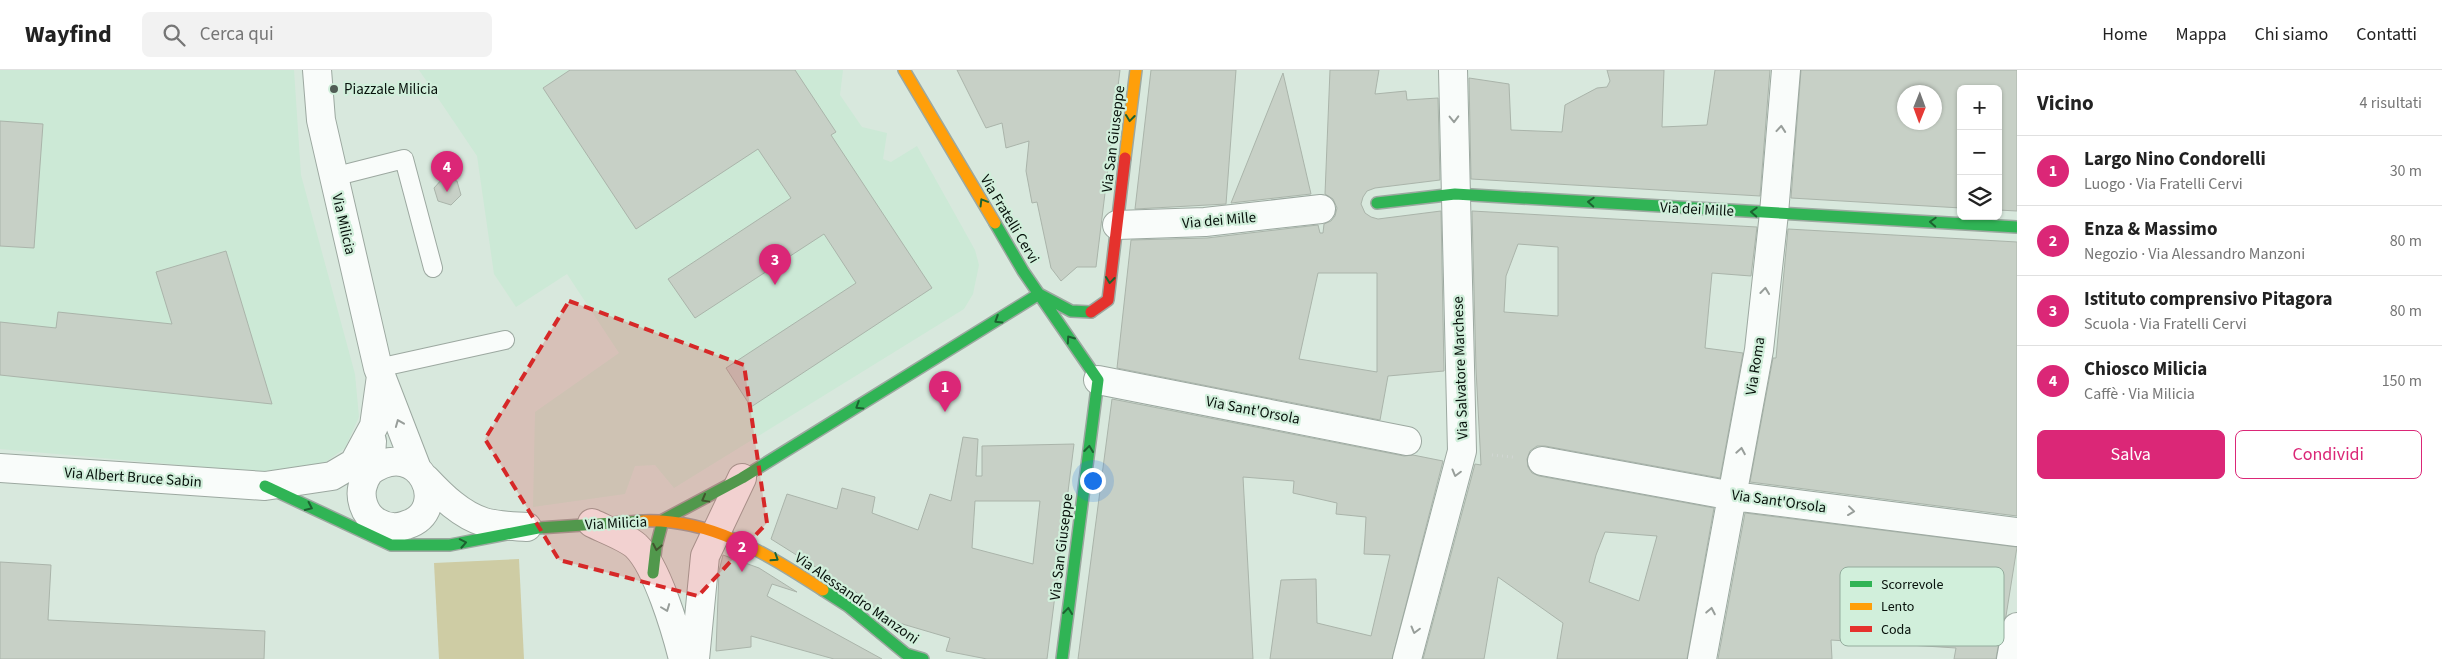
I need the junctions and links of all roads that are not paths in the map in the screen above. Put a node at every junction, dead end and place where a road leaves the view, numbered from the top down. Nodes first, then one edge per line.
1 (317, 70) edge
2 (904, 70) edge
3 (1136, 70) edge
4 (1453, 70) edge
5 (1786, 70) edge
6 (333, 177) junction
7 (1455, 194) junction
8 (1376, 203) dead end
9 (1321, 209) dead end
10 (1774, 213) junction
11 (1117, 225) junction
12 (2017, 227) edge
13 (433, 268) dead end
14 (1039, 294) junction
15 (505, 340) dead end
16 (380, 372) junction
17 (1098, 380) junction
18 (1407, 441) dead end
19 (1542, 461) dead end
20 (388, 467) junction
21 (0, 468) edge
22 (742, 478) junction
23 (265, 486) junction
24 (1733, 496) junction
25 (663, 520) junction
26 (592, 523) junction
27 (538, 528) junction
28 (717, 531) junction
29 (387, 532) junction
30 (2017, 532) edge
31 (653, 573) junction
32 (2017, 627) edge
33 (683, 659) edge
34 (695, 659) edge
35 (923, 659) edge
36 (1062, 659) edge
37 (1407, 659) edge
38 (1702, 659) edge
39 (2011, 659) edge

1 - 6 street, Via Milicia
14 -> 2 street, Via Fratelli Cervi
3 -> 11 street, Via San Giuseppe
4 -> 7 street, Via Salvatore Marchese
10 -> 5 street, Via Roma
6 - 13 lane
6 - 16 street, Via Milicia
7 - 8 street, Via dei Mille
10 -> 7 street, Via dei Mille
7 -> 37 street, Via Salvatore Marchese
9 - 11 street, Via dei Mille
12 -> 10 street, Via dei Mille
24 -> 10 street, Via Roma
11 -> 14 street, Via San Giuseppe
17 -> 14 street, Via Fratelli Cervi
14 -> 22 street
15 - 16 lane
20 -> 16 street
16 - 20 street
17 - 18 street, Via Sant'Orsola
36 -> 17 street, Via San Giuseppe
19 - 24 street, Via Sant'Orsola
20 - 23 street, Via Albert Bruce Sabin
20 - 27 street
20 - 29 street
20 - 29 street
21 - 23 street, Via Albert Bruce Sabin
22 -> 25 street
22 - 28 street
23 -> 29 street
24 -> 30 street, Via Sant'Orsola
38 -> 24 street, Via Roma
25 - 26 street, Via Milicia
25 - 28 street, Via Alessandro Manzoni
25 -> 31 street
26 - 27 street, Via Milicia
26 - 31 street
29 -> 27 street, Via Milicia
28 - 34 street
28 -> 35 street, Via Alessandro Manzoni
31 -> 33 street
32 - 39 street

